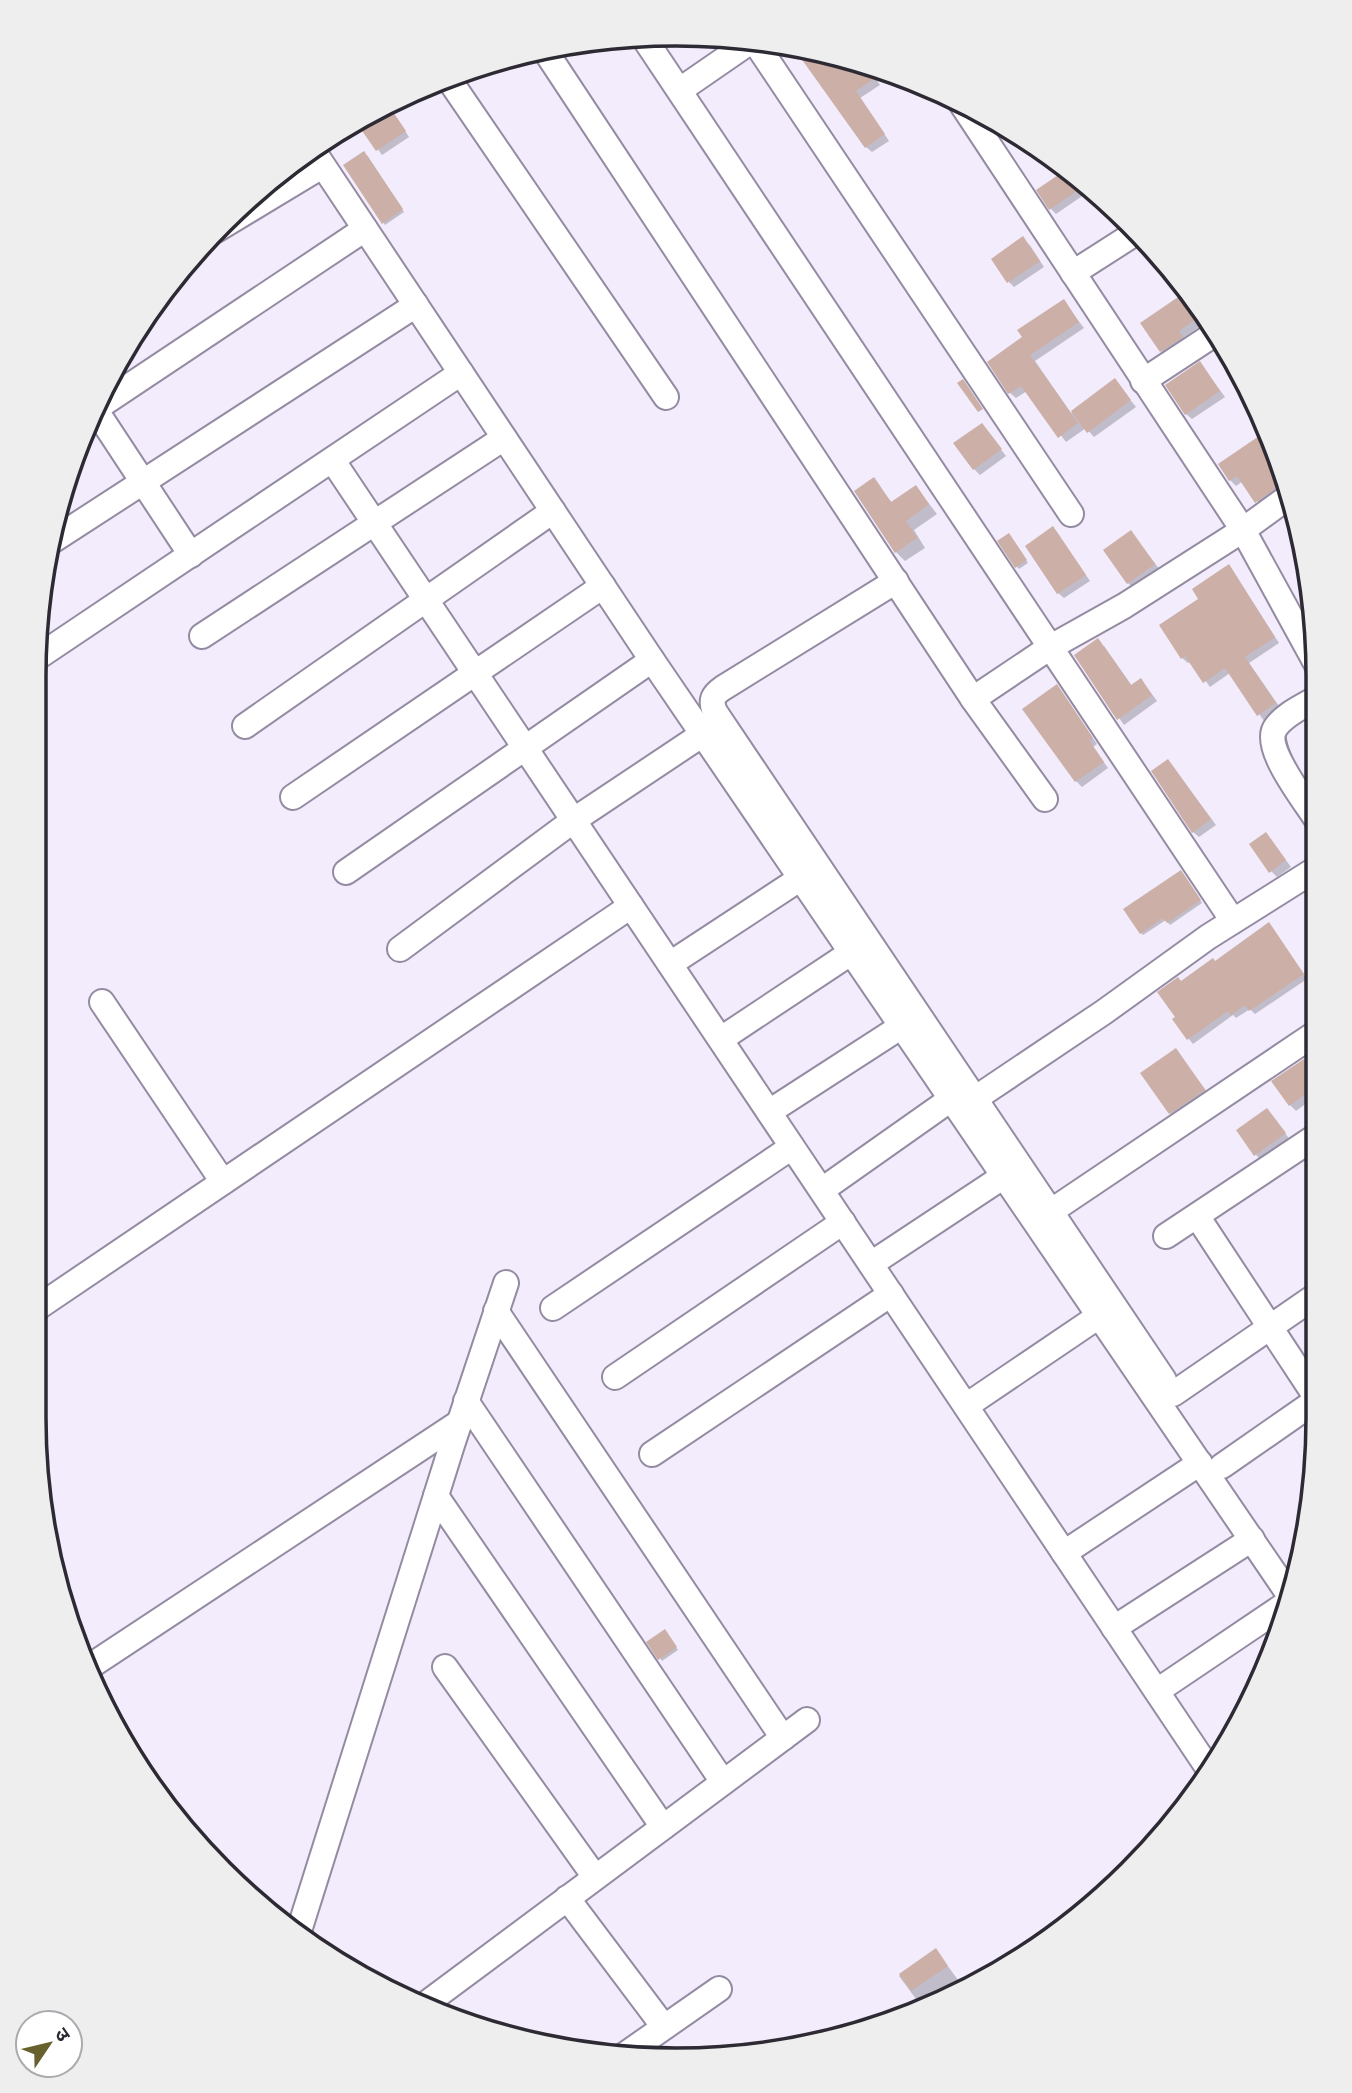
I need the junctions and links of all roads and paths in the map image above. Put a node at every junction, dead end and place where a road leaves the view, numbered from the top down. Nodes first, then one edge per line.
1 (650, 47) edge
2 (739, 49) edge
3 (763, 52) edge
4 (550, 59) edge
5 (454, 86) edge
6 (680, 90) junction
7 (972, 120) edge
8 (317, 158) edge
9 (365, 229) junction
10 (1129, 237) edge
11 (1073, 273) junction
12 (416, 305) junction
13 (1207, 338) edge
14 (461, 373) junction
15 (1143, 381) junction
16 (666, 397) dead end
17 (110, 399) edge
18 (101, 418) edge
19 (504, 438) junction
20 (333, 461) junction
21 (144, 482) junction
22 (1282, 502) edge
23 (553, 511) junction
24 (1071, 514) dead end
25 (374, 522) junction
26 (1243, 530) junction
27 (62, 534) edge
28 (191, 555) junction
29 (896, 581) junction
30 (603, 586) junction
31 (425, 598) junction
32 (1303, 618) edge
33 (201, 636) dead end
34 (1049, 648) junction
35 (46, 652) edge
36 (652, 660) junction
37 (475, 672) junction
38 (972, 699) junction
39 (1307, 704) edge
40 (244, 726) dead end
41 (702, 734) junction
42 (526, 748) junction
43 (293, 797) dead end
44 (1045, 799) dead end
45 (1307, 804) edge
46 (574, 820) junction
47 (346, 872) dead end
48 (1307, 875) edge
49 (801, 878) junction
50 (631, 906) junction
51 (1233, 921) junction
52 (400, 949) dead end
53 (852, 952) junction
54 (670, 964) junction
55 (102, 1002) dead end
56 (902, 1026) junction
57 (1307, 1038) edge
58 (721, 1039) junction
59 (962, 1099) junction
60 (769, 1112) junction
61 (1307, 1142) edge
62 (792, 1147) junction
63 (1004, 1176) junction
64 (223, 1182) junction
65 (822, 1190) junction
66 (1050, 1212) junction
67 (1197, 1216) junction
68 (843, 1222) junction
69 (1166, 1236) dead end
70 (871, 1264) junction
71 (506, 1283) dead end
72 (891, 1294) junction
73 (1307, 1302) edge
74 (45, 1303) edge
75 (553, 1308) dead end
76 (496, 1311) junction
77 (1099, 1316) junction
78 (1269, 1327) junction
79 (615, 1377) dead end
80 (1307, 1384) edge
81 (1173, 1394) junction
82 (966, 1406) junction
83 (1307, 1406) edge
84 (463, 1411) junction
85 (652, 1454) dead end
86 (1211, 1464) junction
87 (436, 1496) junction
88 (1252, 1539) junction
89 (1064, 1553) junction
90 (1288, 1565) edge
91 (1284, 1585) edge
92 (1276, 1611) edge
93 (1114, 1628) junction
94 (95, 1663) edge
95 (445, 1667) dead end
96 (1157, 1691) junction
97 (807, 1720) dead end
98 (783, 1738) junction
99 (1204, 1761) edge
100 (723, 1782) junction
101 (663, 1827) junction
102 (595, 1877) junction
103 (567, 1898) junction
104 (301, 1924) edge
105 (719, 1989) dead end
106 (433, 1999) edge
107 (664, 2027) junction
108 (638, 2046) edge

1 - 6 street
2 - 6 street
3 - 24 street
4 - 29 street
5 - 16 street
6 - 34 street
7 - 11 street
8 - 9 street
9 - 12 street
9 - 17 street
10 - 11 street
11 - 15 street
12 - 14 street
12 - 21 street
13 - 15 street
14 - 19 street
14 - 20 street
15 - 26 street
18 - 21 street
19 - 23 street
19 - 25 street
20 - 25 street
20 - 28 street
21 - 27 street
21 - 28 street
22 - 26 street
23 - 30 street
23 - 31 street
25 - 31 street
25 - 33 street
26 - 32 street
26 - 34 street
28 - 35 street
29 - 38 street
29 - 59 street
30 - 36 street
30 - 37 street
31 - 37 street
31 - 40 street
34 - 38 street
34 - 51 street
36 - 41 street
36 - 42 street
37 - 42 street
37 - 43 street
38 - 44 street
39 - 45 street
41 - 46 street
41 - 49 street
42 - 46 street
42 - 47 street
46 - 50 street
46 - 52 street
48 - 51 street
49 - 53 street
49 - 54 street
50 - 54 street
50 - 64 street
51 - 59 street
53 - 56 street
53 - 58 street
54 - 58 street
55 - 64 street
56 - 59 street
56 - 60 street
57 - 66 street
58 - 60 street
59 - 63 street
59 - 65 street
59 - 66 street
60 - 62 street
61 - 67 street
62 - 65 street
62 - 75 street
63 - 70 street
63 - 77 street
64 - 74 street
65 - 68 street
66 - 81 street
67 - 69 street
67 - 78 street
68 - 70 street
68 - 79 street
70 - 72 street
71 - 76 street
72 - 82 street
72 - 85 street
73 - 78 street
76 - 84 street
76 - 98 street
77 - 82 street
77 - 86 street
78 - 80 street
78 - 81 street
81 - 86 street
82 - 89 street
83 - 86 street
84 - 87 street
84 - 94 street
84 - 100 street
86 - 88 street
86 - 89 street
86 - 90 street
87 - 101 street
87 - 104 street
88 - 91 street
88 - 93 street
89 - 93 street
92 - 96 street
93 - 96 street
95 - 102 street
96 - 99 street
97 - 98 street
98 - 100 street
100 - 101 street
101 - 102 street
102 - 103 street
103 - 106 street
103 - 107 street
105 - 107 street
107 - 108 street

